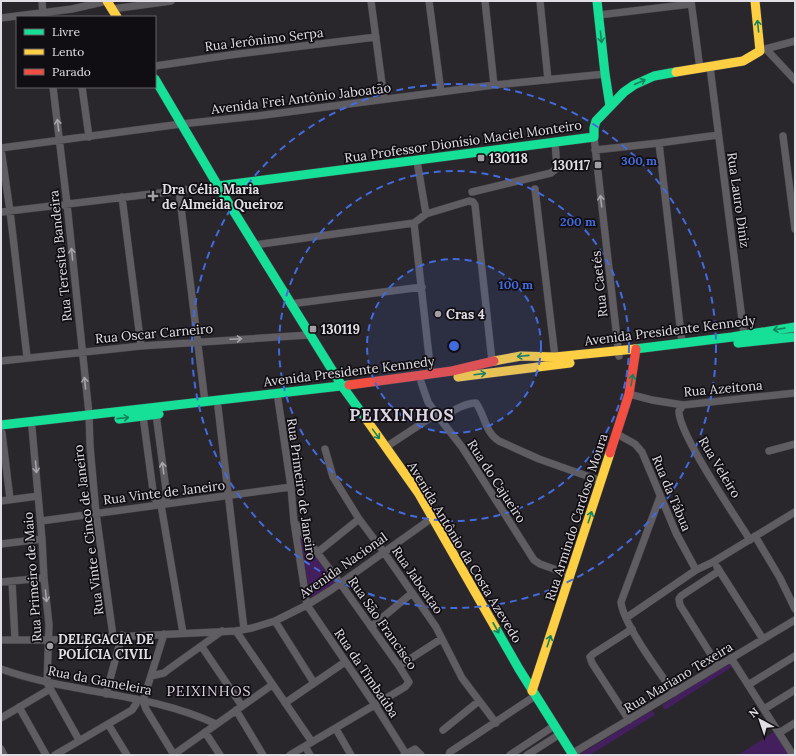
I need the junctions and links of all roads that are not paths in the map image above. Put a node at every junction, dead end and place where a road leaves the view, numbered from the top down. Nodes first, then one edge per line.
1 (42, 1) edge
2 (171, 1) edge
3 (371, 1) edge
4 (429, 1) edge
5 (485, 1) edge
6 (540, 1) edge
7 (597, 1) edge
8 (755, 1) edge
9 (691, 2) edge
10 (109, 4) edge
11 (72, 9) junction
12 (43, 15) edge
13 (599, 15) junction
14 (29, 16) edge
15 (73, 16) edge
16 (116, 16) edge
17 (16, 17) edge
18 (1, 18) edge
19 (376, 37) junction
20 (795, 41) edge
21 (763, 50) junction
22 (156, 66) edge
23 (710, 67) junction
24 (700, 69) junction
25 (605, 74) junction
26 (548, 80) junction
27 (795, 80) edge
28 (156, 81) edge
29 (494, 85) junction
30 (53, 88) edge
31 (82, 88) edge
32 (441, 92) junction
33 (384, 99) junction
34 (610, 106) junction
35 (181, 124) junction
36 (718, 135) junction
37 (783, 136) dead end
38 (89, 137) junction
39 (594, 137) junction
40 (60, 141) junction
41 (555, 142) junction
42 (659, 143) junction
43 (1, 149) edge
44 (595, 150) junction
45 (417, 161) junction
46 (218, 186) junction
47 (536, 188) dead end
48 (179, 191) junction
49 (472, 192) dead end
50 (122, 197) junction
51 (68, 204) junction
52 (10, 211) junction
53 (1, 212) edge
54 (426, 214) junction
55 (414, 223) junction
56 (795, 229) edge
57 (254, 245) junction
58 (422, 287) junction
59 (290, 304) junction
60 (795, 327) edge
61 (309, 334) junction
62 (744, 335) junction
63 (795, 337) edge
64 (197, 341) junction
65 (682, 343) junction
66 (141, 346) junction
67 (82, 351) junction
68 (636, 352) junction
69 (618, 354) junction
70 (27, 357) junction
71 (555, 357) junction
72 (1, 361) edge
73 (492, 361) junction
74 (431, 374) junction
75 (421, 382) junction
76 (344, 389) junction
77 (795, 393) edge
78 (629, 394) junction
79 (278, 399) junction
80 (205, 402) junction
81 (683, 405) junction
82 (218, 407) junction
83 (156, 414) junction
84 (143, 416) junction
85 (438, 417) junction
86 (89, 418) junction
87 (1, 425) edge
88 (32, 428) junction
89 (1, 433) edge
90 (617, 434) junction
91 (795, 444) edge
92 (386, 447) junction
93 (325, 449) dead end
94 (769, 451) dead end
95 (601, 481) junction
96 (291, 487) junction
97 (38, 496) junction
98 (229, 496) junction
99 (660, 497) junction
100 (10, 499) junction
101 (1, 501) edge
102 (161, 505) junction
103 (795, 512) edge
104 (96, 513) junction
105 (432, 518) junction
106 (359, 520) junction
107 (41, 521) junction
108 (294, 522) junction
109 (753, 538) junction
110 (42, 539) junction
111 (1, 544) edge
112 (318, 552) junction
113 (383, 552) junction
114 (714, 562) junction
115 (696, 570) junction
116 (719, 571) junction
117 (571, 575) junction
118 (44, 578) junction
119 (12, 581) junction
120 (1, 582) edge
121 (340, 583) junction
122 (412, 593) junction
123 (307, 605) junction
124 (795, 609) edge
125 (626, 618) junction
126 (275, 621) junction
127 (795, 622) edge
128 (371, 627) junction
129 (244, 629) junction
130 (632, 629) junction
131 (223, 631) junction
132 (236, 631) junction
133 (183, 633) junction
134 (164, 634) junction
135 (122, 635) junction
136 (113, 636) junction
137 (763, 639) junction
138 (1, 640) edge
139 (15, 640) junction
140 (49, 640) junction
141 (441, 640) junction
142 (202, 647) junction
143 (795, 656) edge
144 (731, 658) junction
145 (345, 662) junction
146 (541, 665) junction
147 (399, 666) junction
148 (718, 666) junction
149 (1, 669) edge
150 (519, 669) junction
151 (151, 676) junction
152 (314, 683) junction
153 (272, 684) junction
154 (748, 685) junction
155 (49, 686) junction
156 (795, 690) edge
157 (674, 693) junction
158 (106, 694) junction
159 (534, 694) junction
160 (139, 700) junction
161 (479, 701) junction
162 (285, 703) junction
163 (375, 705) junction
164 (19, 708) junction
165 (239, 708) junction
166 (764, 709) junction
167 (1, 718) edge
168 (629, 720) junction
169 (496, 723) junction
170 (795, 723) edge
171 (108, 724) junction
172 (216, 724) junction
173 (554, 726) junction
174 (336, 729) junction
175 (443, 730) dead end
176 (205, 732) junction
177 (779, 733) junction
178 (560, 734) junction
179 (79, 740) junction
180 (312, 742) junction
181 (305, 746) junction
182 (1, 749) edge
183 (405, 754) edge
184 (573, 754) edge
185 (4, 755) edge
186 (46, 755) edge
187 (55, 755) edge
188 (127, 755) edge
189 (174, 755) edge
190 (220, 755) edge
191 (263, 755) edge
192 (290, 755) edge
193 (310, 755) edge
194 (351, 755) edge
195 (421, 755) edge
196 (449, 755) edge
197 (510, 755) edge
198 (527, 755) edge
199 (793, 755) edge

1 - 12 street
2 - 10 street
3 - 19 street
4 - 32 street
5 - 29 street
6 - 26 street
7 - 13 main road
21 -> 8 main road
9 - 13 street
9 - 24 street
10 - 11 street
10 - 16 main road
11 - 12 street
11 - 15 street
12 - 14 street
13 -> 25 main road
17 - 18 street
19 - 22 street, Rua Jerônimo Serpa
19 - 33 street
20 - 21 street, Rua Professor Dionísio Maciel Monteiro
21 - 23 main road, Rua Professor Dionísio Maciel Monteiro
21 - 27 street
23 - 24 main road, Rua Professor Dionísio Maciel Monteiro
23 - 36 street, Rua Lauro Diniz
34 -> 24 main road, Rua Professor Dionísio Maciel Monteiro
25 - 26 street, Avenida Frei Antônio Jaboatão
25 - 34 main road
26 - 29 street, Avenida Frei Antônio Jaboatão
28 - 35 main road, Avenida Antônio da Costa Azevedo
29 - 32 street, Avenida Frei Antônio Jaboatão
40 -> 30 street, Rua Teresita Bandeira
31 - 38 street
32 - 33 street, Avenida Frei Antônio Jaboatão
33 - 35 street, Avenida Frei Antônio Jaboatão
34 - 39 main road, Rua Professor Dionísio Maciel Monteiro
35 - 38 street, Avenida Frei Antônio Jaboatão
35 - 46 main road, Avenida Antônio da Costa Azevedo
36 - 42 street
36 - 62 street, Rua Lauro Diniz
37 - 56 street
38 - 40 street, Avenida Frei Antônio Jaboatão
39 - 41 main road, Rua Professor Dionísio Maciel Monteiro
39 - 44 street, Rua Caetés
40 - 43 street, Avenida Frei Antônio Jaboatão
40 - 51 street, Rua Teresita Bandeira
41 - 45 main road, Rua Professor Dionísio Maciel Monteiro
41 - 49 street
42 - 44 street
42 - 65 street
43 - 52 street
69 -> 44 street, Rua Caetés
45 - 46 main road, Rua Professor Dionísio Maciel Monteiro
45 - 54 street
46 - 48 street
46 - 57 main road, Avenida Antônio da Costa Azevedo
47 - 71 street
48 - 50 street
48 - 64 street
50 - 51 street
50 - 66 street
51 - 52 street
67 -> 51 street, Rua Teresita Bandeira
52 - 53 street
52 - 70 street
54 - 55 street
54 - 73 street
55 - 57 street
55 - 58 street
57 - 59 main road, Avenida Antônio da Costa Azevedo
58 - 59 street
58 - 74 street
59 - 61 main road, Avenida Antônio da Costa Azevedo
60 -> 62 main road, Avenida Presidente Kennedy
64 -> 61 street, Rua Oscar Carneiro
61 - 76 main road, Avenida Antônio da Costa Azevedo
62 - 65 main road, Avenida Presidente Kennedy
63 - 68 main road, Avenida Presidente Kennedy
64 - 66 street, Rua Oscar Carneiro
64 - 80 street
65 - 68 main road, Avenida Presidente Kennedy
66 - 67 street, Rua Oscar Carneiro
67 - 70 street, Rua Oscar Carneiro
86 -> 67 street, Rua Teresita Bandeira
68 - 69 main road, Avenida Presidente Kennedy
78 -> 68 main road, Rua Armindo Cardoso Moura
69 - 71 main road, Avenida Presidente Kennedy
75 -> 69 main road, Avenida Presidente Kennedy
70 - 72 street, Rua Oscar Carneiro
71 -> 73 main road, Avenida Presidente Kennedy
73 - 74 main road, Avenida Presidente Kennedy
74 - 76 main road, Avenida Presidente Kennedy
75 - 76 main road, Avenida Presidente Kennedy
75 - 85 street, Rua do Cajueiro
76 - 79 main road, Avenida Presidente Kennedy
76 - 80 main road, Avenida Presidente Kennedy
76 -> 92 main road, Avenida Antônio da Costa Azevedo
77 - 81 street, Rua Azeitona
78 - 81 street, Rua Azeitona
78 - 90 main road, Rua Armindo Cardoso Moura
79 - 82 main road, Avenida Presidente Kennedy
79 - 96 street, Rua Primeiro de Janeiro
80 - 86 main road, Avenida Presidente Kennedy
81 - 109 street, Rua Veleiro
82 - 83 main road, Avenida Presidente Kennedy
82 - 98 street
83 - 84 main road, Avenida Presidente Kennedy
102 -> 83 street
86 -> 84 main road, Avenida Presidente Kennedy
84 - 102 street
85 - 92 street
85 - 95 street
85 - 117 street, Rua do Cajueiro
86 - 87 main road, Avenida Presidente Kennedy
86 - 88 main road, Avenida Presidente Kennedy
86 - 104 street, Rua Vinte e Cinco de Janeiro
88 - 89 main road, Avenida Presidente Kennedy
88 -> 97 street, Rua Primeiro de Maio
89 - 100 street
90 - 95 main road, Rua Armindo Cardoso Moura
90 - 99 street, Rua da Tábua
91 - 94 street
92 - 105 main road, Avenida Antônio da Costa Azevedo
93 - 106 street, Rua Jaboatao
117 -> 95 main road, Rua Armindo Cardoso Moura
96 - 98 street, Rua Vinte de Janeiro
96 - 108 street, Rua Primeiro de Janeiro
97 - 100 street
97 - 107 street, Rua Primeiro de Maio
98 - 102 street, Rua Vinte de Janeiro
98 - 129 street
99 - 115 street, Rua da Tábua
99 - 125 street
100 - 101 street
102 - 104 street, Rua Vinte de Janeiro
102 - 133 street
103 - 109 street
104 - 107 street, Rua Vinte de Janeiro
104 - 136 street, Rua Vinte e Cinco de Janeiro
105 - 113 street, Avenida Nacional
105 -> 150 main road, Avenida Antônio da Costa Azevedo
106 - 112 street
106 - 113 street, Rua Jaboatao
107 - 110 street, Rua Primeiro de Maio
108 - 112 street, Rua São Francisco
108 - 123 street, Rua Primeiro de Janeiro
109 - 114 street
109 - 124 street, Rua Veleiro
110 - 111 street
110 - 118 street, Rua Primeiro de Maio
112 - 121 street, Rua São Francisco
113 - 121 street, Avenida Nacional
113 - 122 street, Rua Jaboatao
114 - 115 street
114 - 116 street
115 - 125 street
116 - 137 street
116 - 148 street
146 -> 117 main road, Rua Armindo Cardoso Moura
118 - 119 street
118 -> 140 street, Rua Primeiro de Maio
119 - 120 street
119 - 139 street
121 - 123 street, Avenida Nacional
121 - 128 street, Rua São Francisco
122 - 128 street
122 - 141 street, Rua Jaboatao
123 - 126 street, Avenida Nacional
123 - 145 street, Rua da Timbaúba
125 - 130 street
126 - 129 street, Avenida Nacional
126 - 152 street
127 - 137 street, Rua Mariano Texeira
128 - 147 street, Rua São Francisco
129 - 132 street, Avenida Nacional
130 - 157 street
130 - 168 street
131 - 132 street, Avenida Nacional
131 - 133 street, Avenida Nacional
131 - 142 street
132 - 153 street
133 - 134 street, Avenida Nacional
134 - 135 street, Avenida Nacional
134 - 151 street
135 - 136 street, Avenida Nacional
135 - 158 street
136 - 140 street, Avenida Nacional
137 - 144 street, Rua Mariano Texeira
138 - 139 street, Avenida Nacional
139 - 140 street, Avenida Nacional
140 - 155 street, Rua Primeiro de Maio
141 - 147 street
141 - 161 street, Rua Jaboatao
142 - 151 street
142 - 165 street
143 - 154 street
144 - 148 street, Rua Mariano Texeira
144 - 154 street
145 - 152 street
145 - 163 street, Rua da Timbaúba
146 - 150 main road
146 - 159 main road, Rua Armindo Cardoso Moura
147 - 163 street, Rua São Francisco
148 - 157 street, Rua Mariano Texeira
149 - 155 street, Rua da Gameleira
150 - 159 main road, Avenida Antônio da Costa Azevedo
151 - 160 street
152 - 162 street
153 - 162 street
153 - 165 street
154 - 166 street
155 - 158 street, Rua da Gameleira
155 - 164 street
155 - 179 street
156 - 166 street
157 - 168 street, Rua Mariano Texeira
158 - 160 street, Rua da Gameleira
159 - 169 street
159 - 173 main road, Avenida Antônio da Costa Azevedo
160 - 171 street
160 - 172 street, Rua da Gameleira
160 - 189 street
161 - 169 street, Rua Jaboatao
161 - 175 street
162 - 180 street
163 - 174 street
163 - 183 street, Rua da Timbaúba
164 - 167 street
164 - 186 street
165 - 172 street
165 - 191 street
166 - 177 street
168 - 184 street, Rua Mariano Texeira
169 - 196 street
170 - 177 street
171 - 179 street
171 - 188 street
172 - 176 street
173 - 178 main road, Avenida Antônio da Costa Azevedo
173 - 197 street
174 - 180 street
174 - 194 street
176 - 189 street
176 - 190 street
177 - 199 street
178 - 184 main road, Avenida Antônio da Costa Azevedo
178 - 198 street
179 - 187 street
180 - 181 street
181 - 192 street
181 - 193 street
182 - 185 street
183 - 195 street

